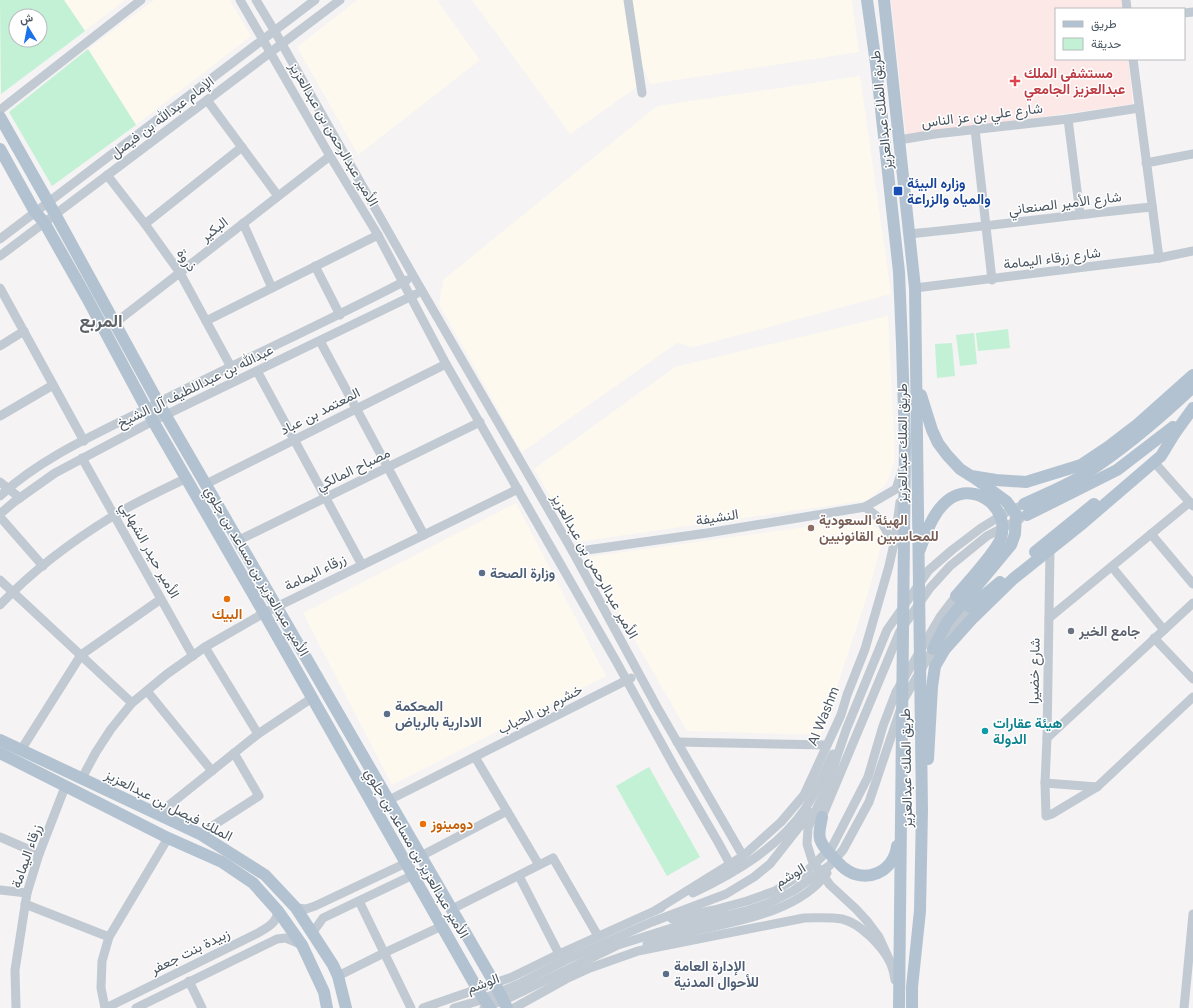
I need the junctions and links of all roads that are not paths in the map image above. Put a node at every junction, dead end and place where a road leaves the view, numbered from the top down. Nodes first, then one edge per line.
1 (140, 0) edge
2 (240, 0) edge
3 (256, 0) edge
4 (315, 0) edge
5 (340, 0) edge
6 (628, 0) edge
7 (867, 0) edge
8 (884, 0) edge
9 (274, 30) junction
10 (262, 39) junction
11 (282, 44) junction
12 (271, 52) junction
13 (1133, 60) edge
14 (642, 94) dead end
15 (207, 100) junction
16 (1139, 108) junction
17 (0, 110) edge
18 (167, 111) junction
19 (0, 117) edge
20 (1068, 118) junction
21 (177, 122) junction
22 (974, 129) junction
23 (140, 132) junction
24 (899, 140) junction
25 (150, 143) junction
26 (242, 147) junction
27 (0, 149) edge
28 (1193, 154) edge
29 (330, 156) junction
30 (1146, 164) junction
31 (107, 175) junction
32 (278, 196) junction
33 (48, 203) junction
34 (1152, 207) junction
35 (35, 212) junction
36 (55, 214) junction
37 (1080, 214) junction
38 (44, 222) junction
39 (145, 224) junction
40 (243, 224) junction
41 (985, 227) junction
42 (909, 234) junction
43 (378, 235) junction
44 (0, 239) edge
45 (1193, 251) edge
46 (0, 256) edge
47 (1159, 258) junction
48 (315, 266) junction
49 (180, 273) junction
50 (414, 277) junction
51 (992, 280) junction
52 (403, 283) junction
53 (0, 288) edge
54 (272, 288) junction
55 (915, 288) junction
56 (422, 290) junction
57 (411, 297) junction
58 (340, 314) junction
59 (206, 321) junction
60 (115, 323) junction
61 (24, 332) junction
62 (320, 341) junction
63 (0, 346) edge
64 (446, 364) junction
65 (230, 367) junction
66 (917, 369) junction
67 (257, 372) junction
68 (1193, 375) edge
69 (53, 385) junction
70 (1193, 387) edge
71 (158, 402) junction
72 (1193, 408) edge
73 (146, 409) junction
74 (356, 409) junction
75 (167, 415) junction
76 (0, 416) edge
77 (153, 421) junction
78 (480, 422) junction
79 (1175, 433) junction
80 (294, 440) junction
81 (84, 441) junction
82 (82, 458) junction
83 (1154, 462) junction
84 (905, 463) junction
85 (388, 467) junction
86 (971, 476) junction
87 (187, 478) junction
88 (0, 482) edge
89 (206, 484) junction
90 (8, 488) junction
91 (518, 489) junction
92 (0, 496) edge
93 (20, 498) junction
94 (326, 498) junction
95 (1191, 504) edge
96 (865, 507) junction
97 (1026, 509) junction
98 (114, 515) junction
99 (0, 516) edge
100 (1151, 534) junction
101 (424, 535) junction
102 (238, 540) junction
103 (894, 544) junction
104 (1050, 550) junction
105 (573, 552) junction
106 (918, 556) junction
107 (362, 565) junction
108 (43, 566) junction
109 (1112, 567) junction
110 (0, 580) edge
111 (1193, 584) edge
112 (12, 591) junction
113 (956, 596) joint
114 (161, 599) junction
115 (1193, 603) edge
116 (0, 604) edge
117 (277, 607) junction
118 (970, 607) joint
119 (264, 613) junction
120 (1049, 618) junction
121 (1164, 630) junction
122 (1154, 638) junction
123 (206, 647) junction
124 (933, 649) junction
125 (81, 655) junction
126 (193, 656) junction
127 (639, 674) junction
128 (1193, 679) edge
129 (627, 680) junction
130 (147, 691) junction
131 (1193, 697) edge
132 (312, 698) junction
133 (132, 703) junction
134 (846, 730) junction
135 (258, 734) junction
136 (1047, 738) junction
137 (0, 740) edge
138 (677, 742) junction
139 (827, 745) junction
140 (21, 750) junction
141 (0, 753) edge
142 (234, 753) junction
143 (475, 757) junction
144 (688, 761) junction
145 (675, 768) junction
146 (212, 771) junction
147 (82, 778) junction
148 (1044, 783) junction
149 (65, 787) junction
150 (1097, 787) junction
151 (389, 800) junction
152 (922, 810) junction
153 (507, 811) junction
154 (158, 814) junction
155 (822, 817) joint
156 (901, 819) junction
157 (200, 834) junction
158 (0, 837) edge
159 (168, 838) junction
160 (843, 850) junction
161 (40, 854) junction
162 (421, 856) junction
163 (743, 856) junction
164 (406, 862) junction
165 (730, 864) junction
166 (539, 865) junction
167 (413, 875) junction
168 (519, 876) junction
169 (719, 880) joint
170 (0, 890) edge
171 (27, 893) junction
172 (359, 901) junction
173 (323, 902) junction
174 (25, 904) junction
175 (748, 906) junction
176 (296, 908) junction
177 (452, 909) junction
178 (656, 910) junction
179 (278, 911) junction
180 (330, 914) junction
181 (1193, 914) edge
182 (652, 922) junction
183 (442, 926) junction
184 (312, 932) junction
185 (258, 933) junction
186 (598, 936) junction
187 (109, 937) junction
188 (266, 943) junction
189 (302, 945) junction
190 (384, 953) junction
191 (559, 954) junction
192 (890, 961) junction
193 (590, 968) junction
194 (558, 969) junction
195 (338, 976) junction
196 (189, 981) junction
197 (495, 984) junction
198 (478, 990) junction
199 (1189, 997) edge
200 (899, 1004) edge
201 (16, 1008) edge
202 (106, 1008) edge
203 (136, 1008) edge
204 (202, 1008) edge
205 (328, 1008) edge
206 (346, 1008) edge
207 (411, 1008) edge
208 (423, 1008) edge
209 (454, 1008) edge
210 (484, 1008) edge
211 (490, 1008) edge
212 (507, 1008) edge
213 (514, 1008) edge
214 (912, 1008) edge
215 (1184, 1008) edge

1 - 17 street
2 - 10 street, الأمير عبدالرحمن بن عبدالعزيز
3 - 9 street, الأمير عبدالرحمن بن عبدالعزيز
4 - 9 street, الإمام عبدالله بن فيصل
5 - 11 street, الإمام عبدالله بن فيصل
6 - 14 street
7 - 84 main road, طريق الملك عبدالعزيز
8 - 24 main road, طريق الملك عبدالعزيز
9 - 10 street, الإمام عبدالله بن فيصل
9 - 11 street, الأمير عبدالرحمن بن عبدالعزيز
10 - 12 street, الأمير عبدالرحمن بن عبدالعزيز
10 - 18 street, الإمام عبدالله بن فيصل
11 - 12 street, الإمام عبدالله بن فيصل
11 - 50 street, الأمير عبدالرحمن بن عبدالعزيز
12 - 15 street, الإمام عبدالله بن فيصل
12 - 29 street, الأمير عبدالرحمن بن عبدالعزيز
13 - 16 street
15 - 21 street, الإمام عبدالله بن فيصل
15 - 26 street
16 - 20 street, شارع علي بن عز الناس
16 - 30 street
18 - 21 street
18 - 23 street, الإمام عبدالله بن فيصل
19 - 33 main road
20 - 22 street, شارع علي بن عز الناس
20 - 37 street
21 - 25 street, الإمام عبدالله بن فيصل
22 - 24 street, شارع علي بن عز الناس
22 - 41 street
23 - 25 street
23 - 33 street, الإمام عبدالله بن فيصل
24 - 42 main road, طريق الملك عبدالعزيز
25 - 31 street, الإمام عبدالله بن فيصل
26 - 32 street
26 - 39 street
27 - 35 main road, الأمير عبدالعزيز بن مساعد بن جلوي
28 - 30 street
29 - 32 street, البكير
29 - 43 street, الأمير عبدالرحمن بن عبدالعزيز
30 - 34 street
31 - 36 street, الإمام عبدالله بن فيصل
31 - 39 street, ذروة
32 - 40 street, البكير
33 - 35 street, الإمام عبدالله بن فيصل
33 - 36 main road
34 - 37 street, شارع الأمير الصنعاني
34 - 47 street
35 - 38 main road, الأمير عبدالعزيز بن مساعد بن جلوي
35 - 44 street, الإمام عبدالله بن فيصل
36 - 38 street, الإمام عبدالله بن فيصل
36 - 60 main road, الأمير عبدالعزيز بن مساعد بن جلوي
37 - 41 street, شارع الأمير الصنعاني
38 - 46 street, الإمام عبدالله بن فيصل
38 - 73 main road, الأمير عبدالعزيز بن مساعد بن جلوي
39 - 49 street, ذروة
40 - 49 street, البكير
40 - 54 street
41 - 42 street, شارع الأمير الصنعاني
41 - 51 street
42 - 55 main road, طريق الملك عبدالعزيز
43 - 48 street
43 - 52 street, الأمير عبدالرحمن بن عبدالعزيز
45 - 47 street, شارع زرقاء اليمامة
47 - 51 street, شارع زرقاء اليمامة
48 - 54 street
48 - 58 street
49 - 59 street, ذروة
49 - 60 street, البكير
50 - 52 street, عبدالله بن عبداللطيف آل الشيخ
50 - 56 street, الأمير عبدالرحمن بن عبدالعزيز
51 - 55 street, شارع زرقاء اليمامة
52 - 57 street, الأمير عبدالرحمن بن عبدالعزيز
52 - 58 street, عبدالله بن عبداللطيف آل الشيخ
53 - 61 street
54 - 59 street
55 - 66 main road, طريق الملك عبدالعزيز
56 - 57 street, عبدالله بن عبداللطيف آل الشيخ
56 - 105 street, الأمير عبدالرحمن بن عبدالعزيز
57 - 62 street, عبدالله بن عبداللطيف آل الشيخ
57 - 64 street, الأمير عبدالرحمن بن عبدالعزيز
58 - 65 street, عبدالله بن عبداللطيف آل الشيخ
59 - 65 street, ذروة
60 - 71 main road, الأمير عبدالعزيز بن مساعد بن جلوي
61 - 63 street
61 - 69 street
62 - 67 street, عبدالله بن عبداللطيف آل الشيخ
62 - 74 street
64 - 74 street, المعتمد بن عباد
64 - 78 street, الأمير عبدالرحمن بن عبدالعزيز
65 - 71 street, عبدالله بن عبداللطيف آل الشيخ
66 - 86 main road
66 - 106 main road, طريق الملك عبدالعزيز
67 - 75 street, عبدالله بن عبداللطيف آل الشيخ
67 - 80 street
68 - 86 main road
69 - 76 street
69 - 81 street
70 - 97 main road
71 - 73 street, عبدالله بن عبداللطيف آل الشيخ
71 - 75 main road, الأمير عبدالعزيز بن مساعد بن جلوي
72 - 79 main road
72 - 97 main road
73 - 77 main road, الأمير عبدالعزيز بن مساعد بن جلوي
73 - 81 street, عبدالله بن عبداللطيف آل الشيخ
74 - 80 street, المعتمد بن عباد
74 - 85 street
75 - 77 street, عبدالله بن عبداللطيف آل الشيخ
75 - 89 main road, الأمير عبدالعزيز بن مساعد بن جلوي
77 - 82 street, عبدالله بن عبداللطيف آل الشيخ
77 - 87 main road, الأمير عبدالعزيز بن مساعد بن جلوي
78 - 85 street, مصباح المالكي
78 - 91 street, الأمير عبدالرحمن بن عبدالعزيز
79 - 83 main road
79 - 118 main road
80 - 89 street, المعتمد بن عباد
80 - 94 street
81 - 90 street, عبدالله بن عبداللطيف آل الشيخ
82 - 93 street, عبدالله بن عبداللطيف آل الشيخ
82 - 98 street, الأمير حيدر الشهابي
83 - 95 street
83 - 104 main road
84 - 96 street
84 - 103 street, Al Washm
84 - 156 main road, طريق الملك عبدالعزيز
85 - 94 street, مصباح المالكي
85 - 101 street
86 - 124 main road
87 - 98 street
87 - 119 main road, الأمير عبدالعزيز بن مساعد بن جلوي
88 - 90 street
89 - 102 main road, الأمير عبدالعزيز بن مساعد بن جلوي
90 - 92 street, عبدالله بن عبداللطيف آل الشيخ
90 - 93 street
91 - 101 street, زرقاء اليمامة
91 - 129 street, الأمير عبدالرحمن بن عبدالعزيز
93 - 99 street, عبدالله بن عبداللطيف آل الشيخ
94 - 102 street, مصباح المالكي
94 - 107 street
95 - 100 street
96 - 103 street
96 - 105 street, النشيفة
97 - 134 street
97 - 155 street
98 - 108 street
98 - 114 street, الأمير حيدر الشهابي
99 - 108 street
100 - 109 street
100 - 111 street
101 - 107 street, زرقاء اليمامة
102 - 117 main road, الأمير عبدالعزيز بن مساعد بن جلوي
103 - 139 street, Al Washm
104 - 120 street, شارع خضيرا
104 - 152 main road
105 - 127 street, الأمير عبدالرحمن بن عبدالعزيز
106 - 113 main road
106 - 152 main road, طريق الملك عبدالعزيز
107 - 117 street, زرقاء اليمامة
108 - 112 street
109 - 120 street
109 - 121 street
110 - 112 street
112 - 116 street
112 - 125 street
113 - 175 street
114 - 125 street
114 - 126 street, الأمير حيدر الشهابي
115 - 121 street
117 - 119 street, زرقاء اليمامة
117 - 151 main road, الأمير عبدالعزيز بن مساعد بن جلوي
118 - 124 street, الوشم
119 - 123 street, زرقاء اليمامة
119 - 132 main road, الأمير عبدالعزيز بن مساعد بن جلوي
120 - 136 street, شارع خضيرا
121 - 122 street
122 - 128 street
122 - 136 street
123 - 126 street, زرقاء اليمامة
123 - 135 street
124 - 160 street, الوشم
125 - 133 street
125 - 140 street
126 - 130 street, زرقاء اليمامة
127 - 129 street, خشرم بن الحباب
127 - 138 street, الأمير عبدالرحمن بن عبدالعزيز
129 - 143 street, خشرم بن الحباب
129 - 145 street, الأمير عبدالرحمن بن عبدالعزيز
130 - 133 street, زرقاء اليمامة
130 - 146 street
131 - 150 street
132 - 135 street
132 - 164 main road, الأمير عبدالعزيز بن مساعد بن جلوي
133 - 147 street, زرقاء اليمامة
134 - 169 street, Al Washm
134 - 182 street, الوشم
134 - 192 street
135 - 142 street
136 - 148 street, شارع خضيرا
137 - 140 main road, الملك فيصل بن عبدالعزيز
138 - 139 street
138 - 144 street, الأمير عبدالرحمن بن عبدالعزيز
139 - 163 street, Al Washm
140 - 147 main road, الملك فيصل بن عبدالعزيز
141 - 149 main road, الملك فيصل بن عبدالعزيز
142 - 146 street
142 - 157 street
143 - 151 street, خشرم بن الحباب
143 - 153 street
144 - 145 street
144 - 163 street, الأمير عبدالرحمن بن عبدالعزيز
145 - 165 street, الأمير عبدالرحمن بن عبدالعزيز
146 - 154 street
147 - 154 main road, الملك فيصل بن عبدالعزيز
148 - 150 street
148 - 150 street, شارع خضيرا
149 - 159 main road, الملك فيصل بن عبدالعزيز
149 - 161 street, زرقاء اليمامة
151 - 162 main road, الأمير عبدالعزيز بن مساعد بن جلوي
152 - 214 main road, طريق الملك عبدالعزيز
153 - 162 street
153 - 166 street
154 - 157 main road, الملك فيصل بن عبدالعزيز
155 - 156 main road
156 - 200 main road, طريق الملك عبدالعزيز
157 - 176 main road, الملك فيصل بن عبدالعزيز
158 - 161 street
159 - 179 main road, الملك فيصل بن عبدالعزيز
159 - 187 street
160 - 175 street, الوشم
160 - 193 street
161 - 171 street, زرقاء اليمامة
162 - 177 main road, الأمير عبدالعزيز بن مساعد بن جلوي
163 - 165 street, Al Washm
164 - 167 main road, الأمير عبدالعزيز بن مساعد بن جلوي
164 - 173 street
165 - 178 street, Al Washm
166 - 168 street
166 - 186 street
167 - 172 street
167 - 183 main road, الأمير عبدالعزيز بن مساعد بن جلوي
168 - 177 street
168 - 191 street
169 - 178 street, الوشم
170 - 171 street
171 - 174 street, زرقاء اليمامة
172 - 180 street
172 - 190 street
173 - 176 street
173 - 180 street
174 - 187 street
174 - 201 street, زرقاء اليمامة
175 - 182 street
175 - 194 street, الوشم
176 - 184 main road, الملك فيصل بن عبدالعزيز
177 - 197 main road, الأمير عبدالعزيز بن مساعد بن جلوي
178 - 186 street, الوشم
179 - 185 street, زبيدة بنت جعفر
179 - 189 main road, الملك فيصل بن عبدالعزيز
180 - 184 street
181 - 199 street
182 - 194 street, الوشم
183 - 190 street
183 - 198 main road, الأمير عبدالعزيز بن مساعد بن جلوي
184 - 195 main road, الملك فيصل بن عبدالعزيز
185 - 188 street
185 - 202 street, زبيدة بنت جعفر
186 - 191 street, الوشم
187 - 202 street
188 - 189 street, زبيدة بنت جعفر
188 - 196 street, زبيدة بنت جعفر
189 - 205 main road, الملك فيصل بن عبدالعزيز
190 - 195 street
190 - 207 street
191 - 197 street, الوشم
192 - 193 street
192 - 200 street
193 - 213 street
194 - 209 street, الوشم
194 - 210 street, الوشم
195 - 206 main road, الملك فيصل بن عبدالعزيز
196 - 203 street, زبيدة بنت جعفر
196 - 204 street
197 - 198 street, الوشم
197 - 212 main road, الأمير عبدالعزيز بن مساعد بن جلوي
198 - 208 street, الوشم
198 - 211 main road, الأمير عبدالعزيز بن مساعد بن جلوي
199 - 215 street

